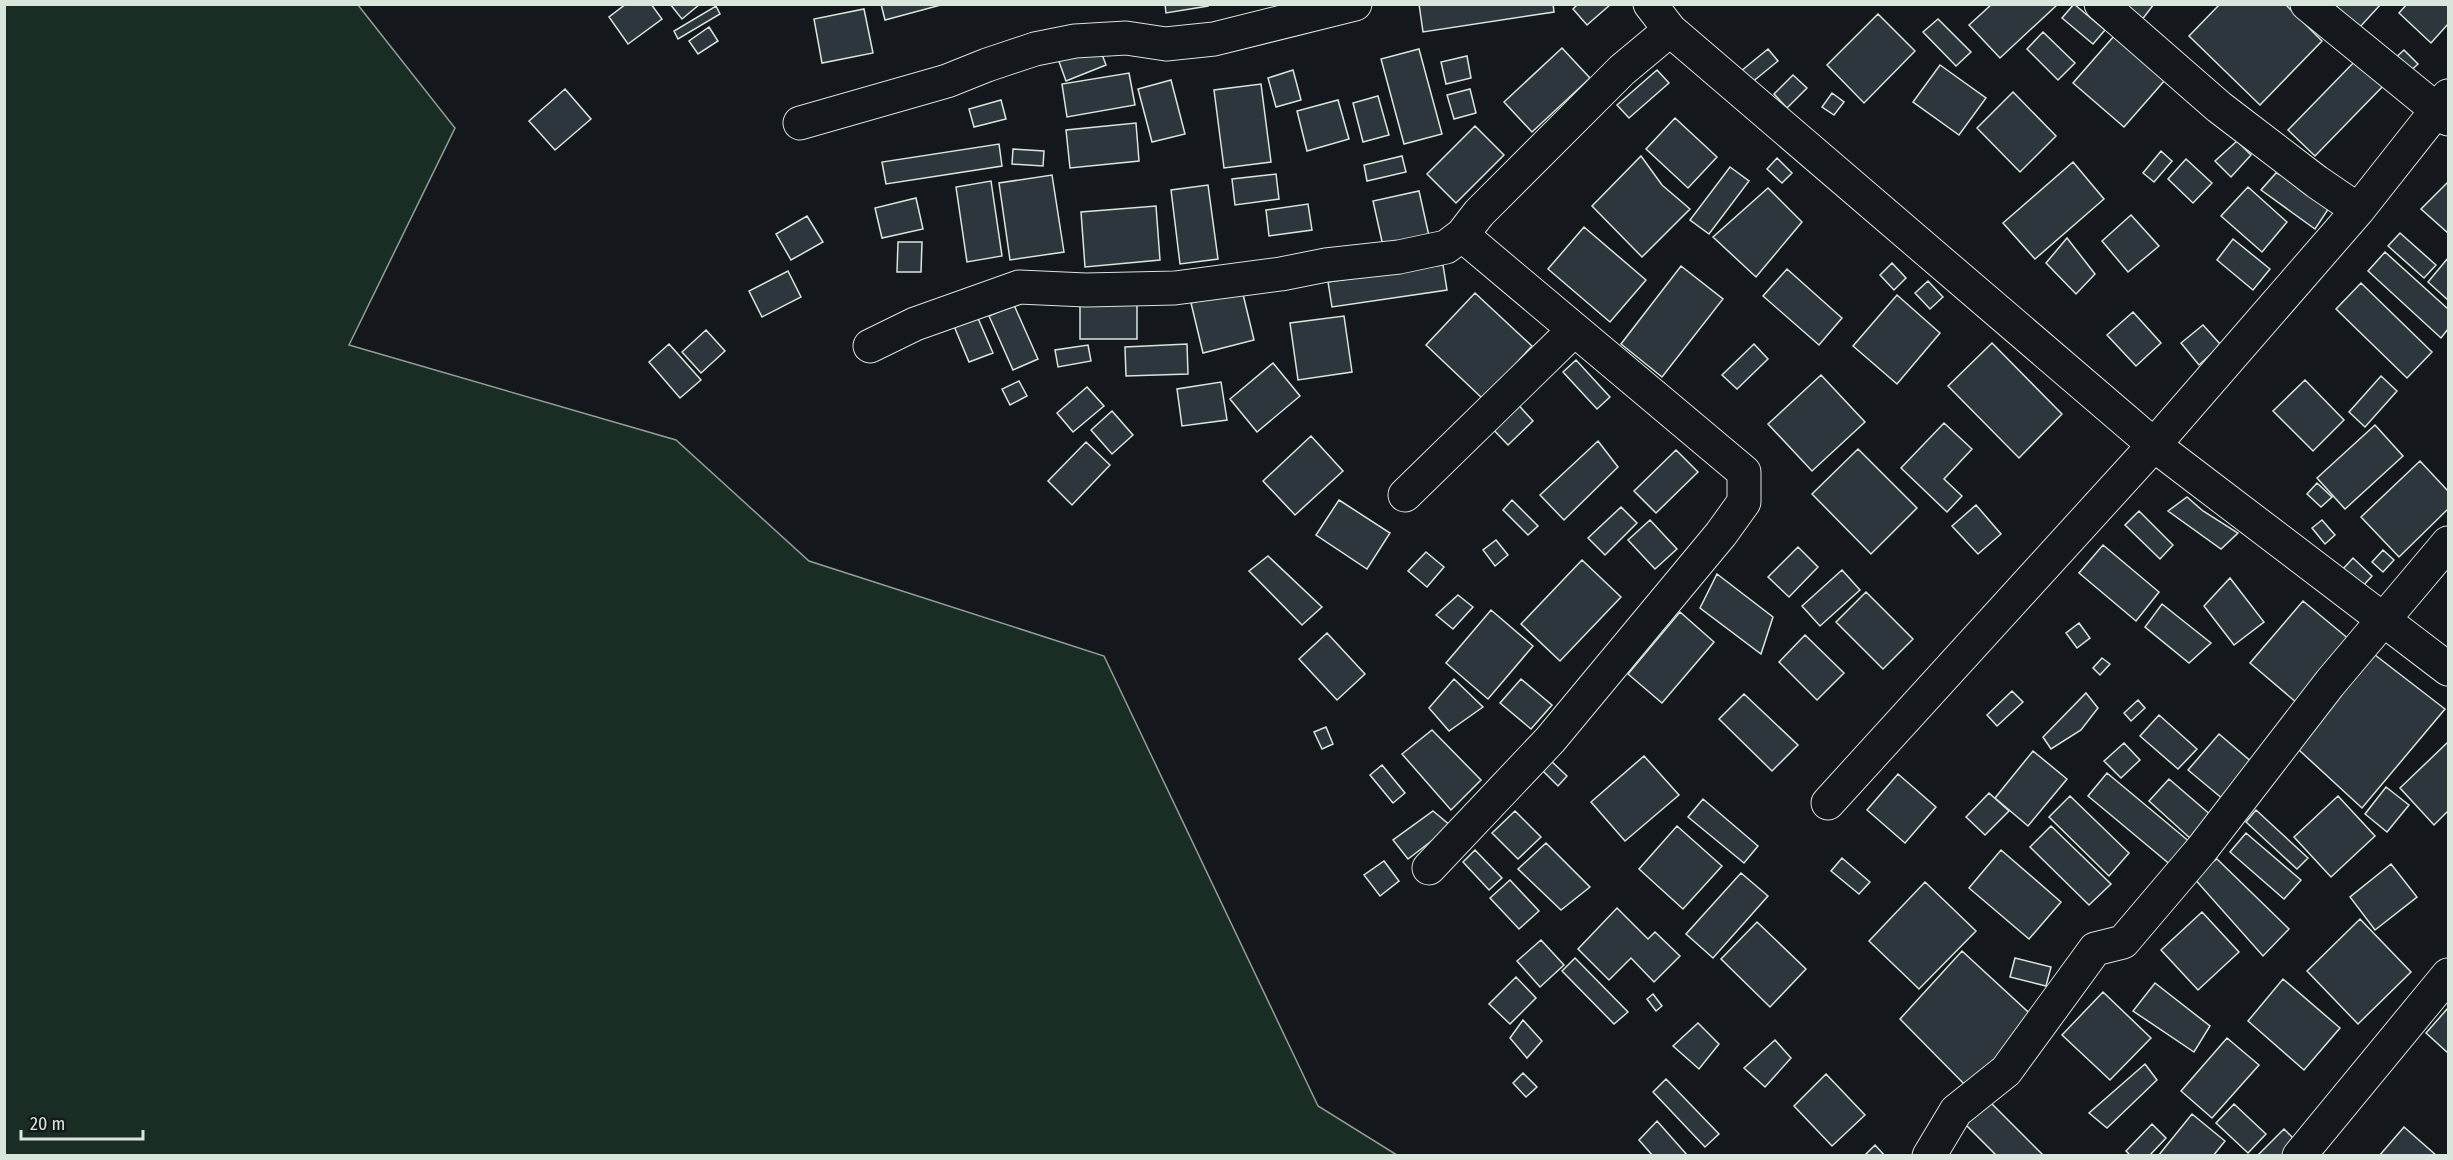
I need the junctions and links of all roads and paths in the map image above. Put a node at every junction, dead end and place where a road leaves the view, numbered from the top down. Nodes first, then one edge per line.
1 (1355, 4) edge
2 (1650, 4) edge
3 (2101, 4) edge
4 (2307, 4) edge
5 (1670, 30) junction
6 (2445, 108) edge
7 (800, 123) dead end
8 (2358, 210) junction
9 (1461, 235) junction
10 (1574, 330) junction
11 (870, 346) dead end
12 (2154, 445) junction
13 (1405, 495) dead end
14 (2448, 543) edge
15 (2384, 620) junction
16 (2448, 669) edge
17 (1828, 802) dead end
18 (1429, 868) dead end
19 (2448, 975) edge
20 (1929, 1155) edge
21 (2299, 1155) edge

1 - 7 street
2 - 5 street
3 - 8 street
4 - 6 street
5 - 9 street
5 - 12 street
6 - 8 street
8 - 12 street
9 - 10 street
9 - 11 street
10 - 13 street
10 - 18 street
12 - 15 street
12 - 17 street
14 - 15 street
15 - 16 street
15 - 20 street
19 - 21 street

